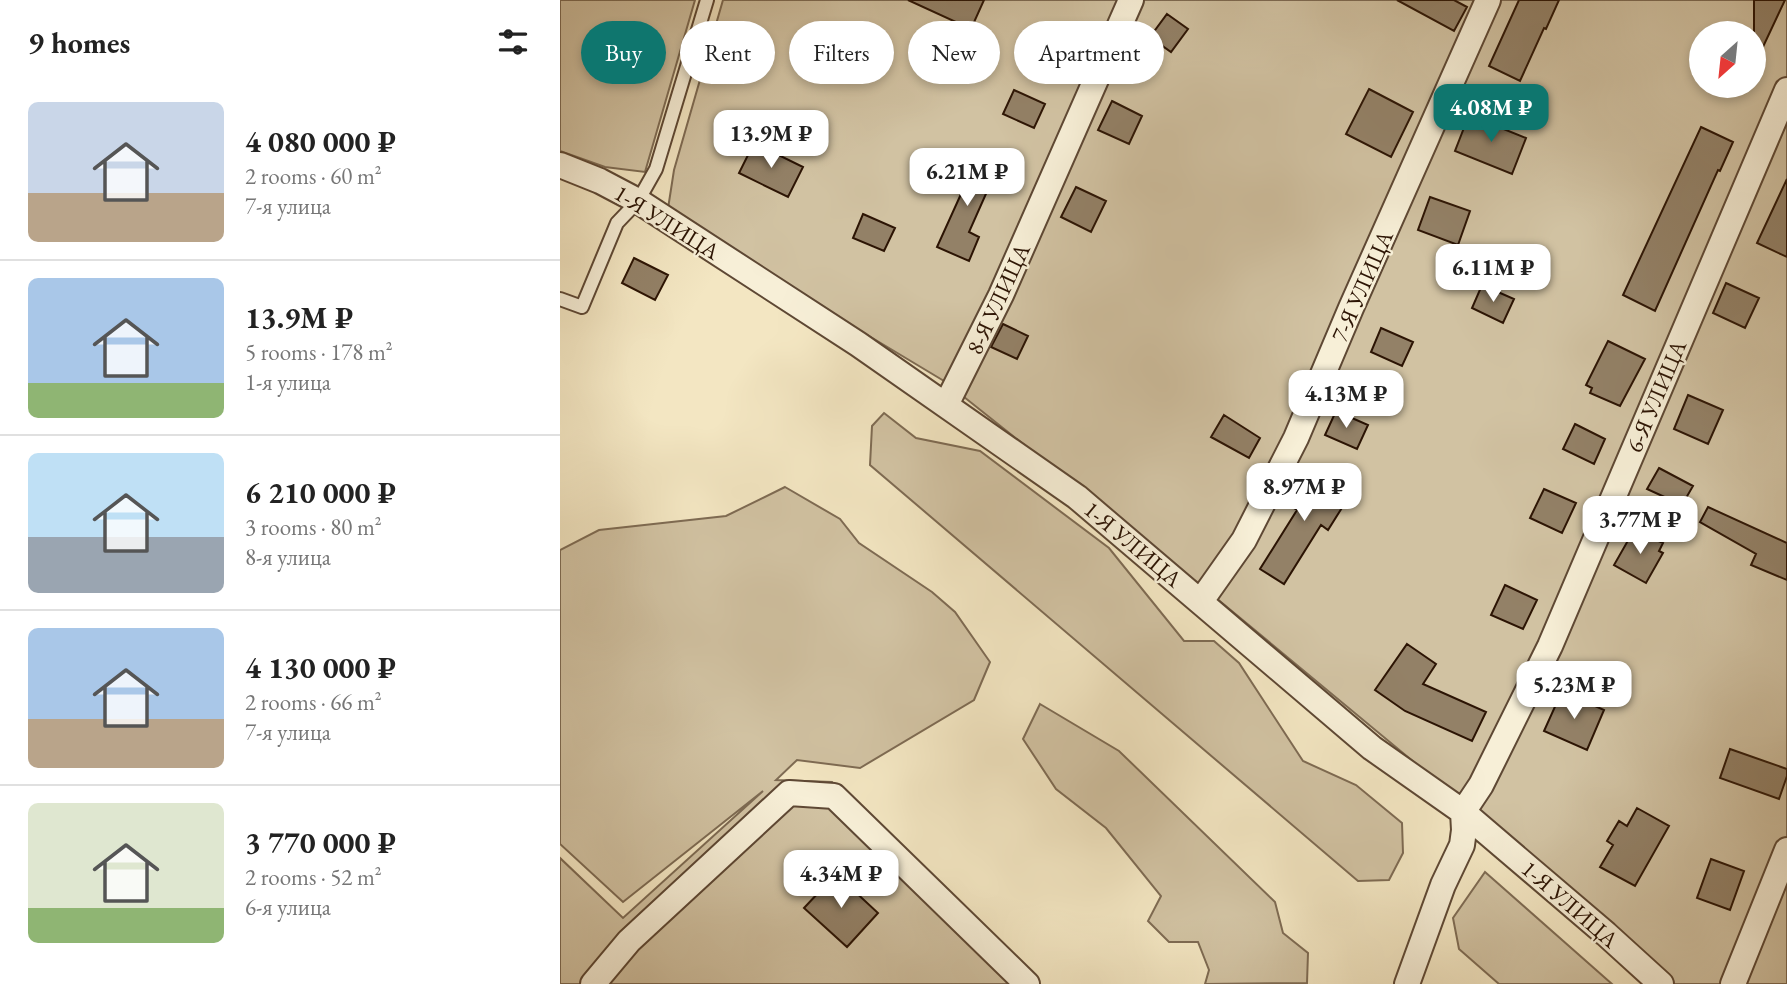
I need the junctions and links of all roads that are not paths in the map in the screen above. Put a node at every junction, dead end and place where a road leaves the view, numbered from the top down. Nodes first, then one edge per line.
1 (707, 0) edge
2 (1131, 0) edge
3 (1488, 0) edge
4 (1787, 90) edge
5 (560, 165) edge
6 (638, 201) junction
7 (560, 299) edge
8 (946, 405) junction
9 (1202, 601) junction
10 (1463, 812) junction
11 (1787, 850) edge
12 (593, 984) edge
13 (1027, 984) edge
14 (1407, 984) edge
15 (1661, 984) edge
16 (1733, 984) edge

1 - 6 lane
2 - 8 street, 8-Я УЛИЦА
3 - 9 street, 7-Я УЛИЦА
4 - 10 street, 6-Я УЛИЦА
5 - 6 street, 1-Я УЛИЦА
6 - 7 lane
6 - 8 street, 1-Я УЛИЦА
8 - 9 street, 1-Я УЛИЦА
9 - 10 street, 1-Я УЛИЦА
10 - 14 street
10 - 15 street, 1-Я УЛИЦА
11 - 16 street
12 - 13 street

